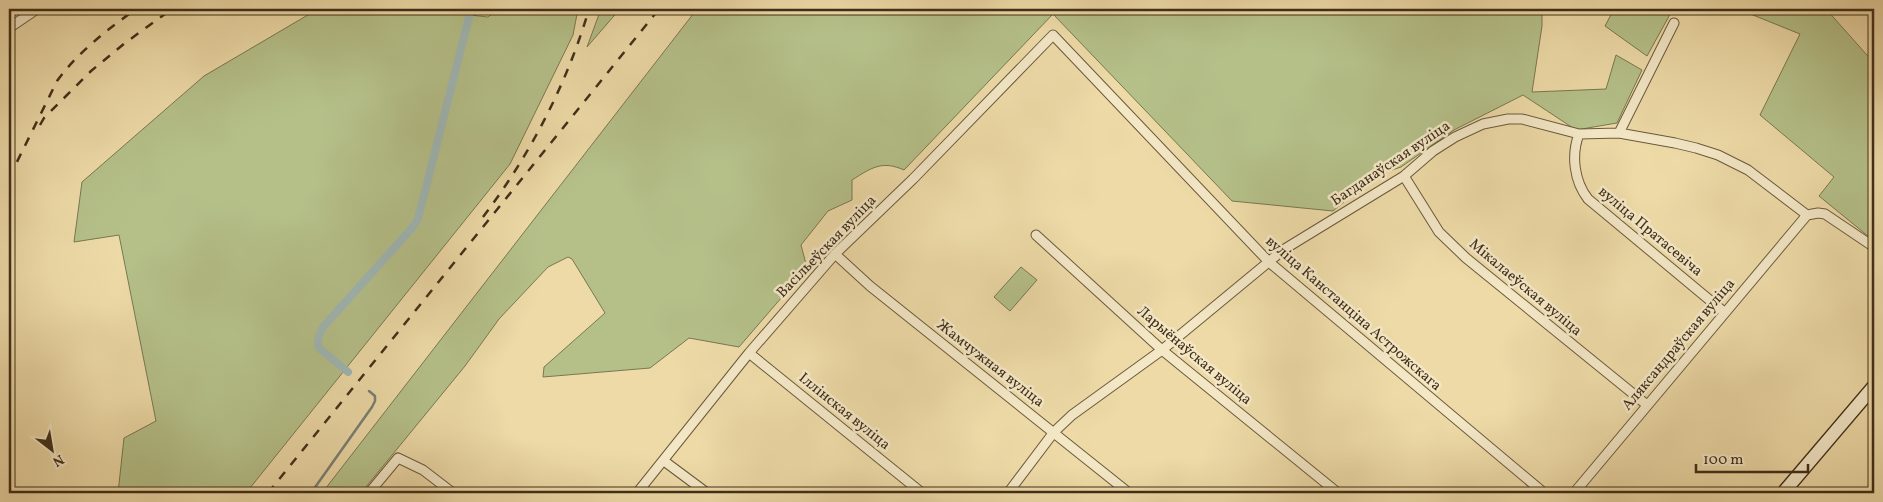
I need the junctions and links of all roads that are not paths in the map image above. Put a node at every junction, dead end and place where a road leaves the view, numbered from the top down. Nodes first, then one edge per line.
1 (37, 9) edge
2 (1674, 22) dead end
3 (9, 28) edge
4 (1052, 35) joint
5 (1619, 133) junction
6 (1579, 134) junction
7 (1404, 176) junction
8 (1807, 215) junction
9 (1036, 235) dead end
10 (1874, 247) edge
11 (835, 254) junction
12 (1269, 262) junction
13 (1724, 312) junction
14 (1162, 350) junction
15 (749, 353) junction
16 (1874, 386) edge
17 (1647, 405) junction
18 (1054, 432) junction
19 (664, 461) junction
20 (369, 493) edge
21 (453, 493) edge
22 (638, 493) edge
23 (706, 493) edge
24 (922, 493) edge
25 (1008, 493) edge
26 (1129, 493) edge
27 (1338, 493) edge
28 (1544, 493) edge
29 (1574, 493) edge
30 (1783, 493) edge

1 - 3 street
2 - 5 street
4 - 11 street, Васільеўская вуліца
4 - 12 street, вуліца Канстанціна Астрожскага
5 - 6 street, Багданаўская вуліца
5 - 8 street, Багданаўская вуліца
6 - 7 street, Багданаўская вуліца
6 - 13 street, вуліца Пратасевіча
7 - 12 street, Багданаўская вуліца
7 - 17 street, Мікалаеўская вуліца
8 - 10 street
8 - 13 street, Аляксандраўская вуліца
9 - 14 street, Ларыёнаўская вуліца
11 - 15 street, Васільеўская вуліца
11 - 18 street, Жамчужная вуліца
12 - 14 street, Багданаўская вуліца
12 - 28 street, вуліца Канстанціна Астрожскага
13 - 17 street, Аляксандраўская вуліца
14 - 18 street, Багданаўская вуліца
14 - 27 street, Ларыёнаўская вуліца
15 - 19 street, Васільеўская вуліца
15 - 24 street, Іллінская вуліца
16 - 30 main road
17 - 29 street, Аляксандраўская вуліца
18 - 25 street, Багданаўская вуліца
18 - 26 street, Жамчужная вуліца
19 - 22 street, Васільеўская вуліца
19 - 23 street
20 - 21 street

